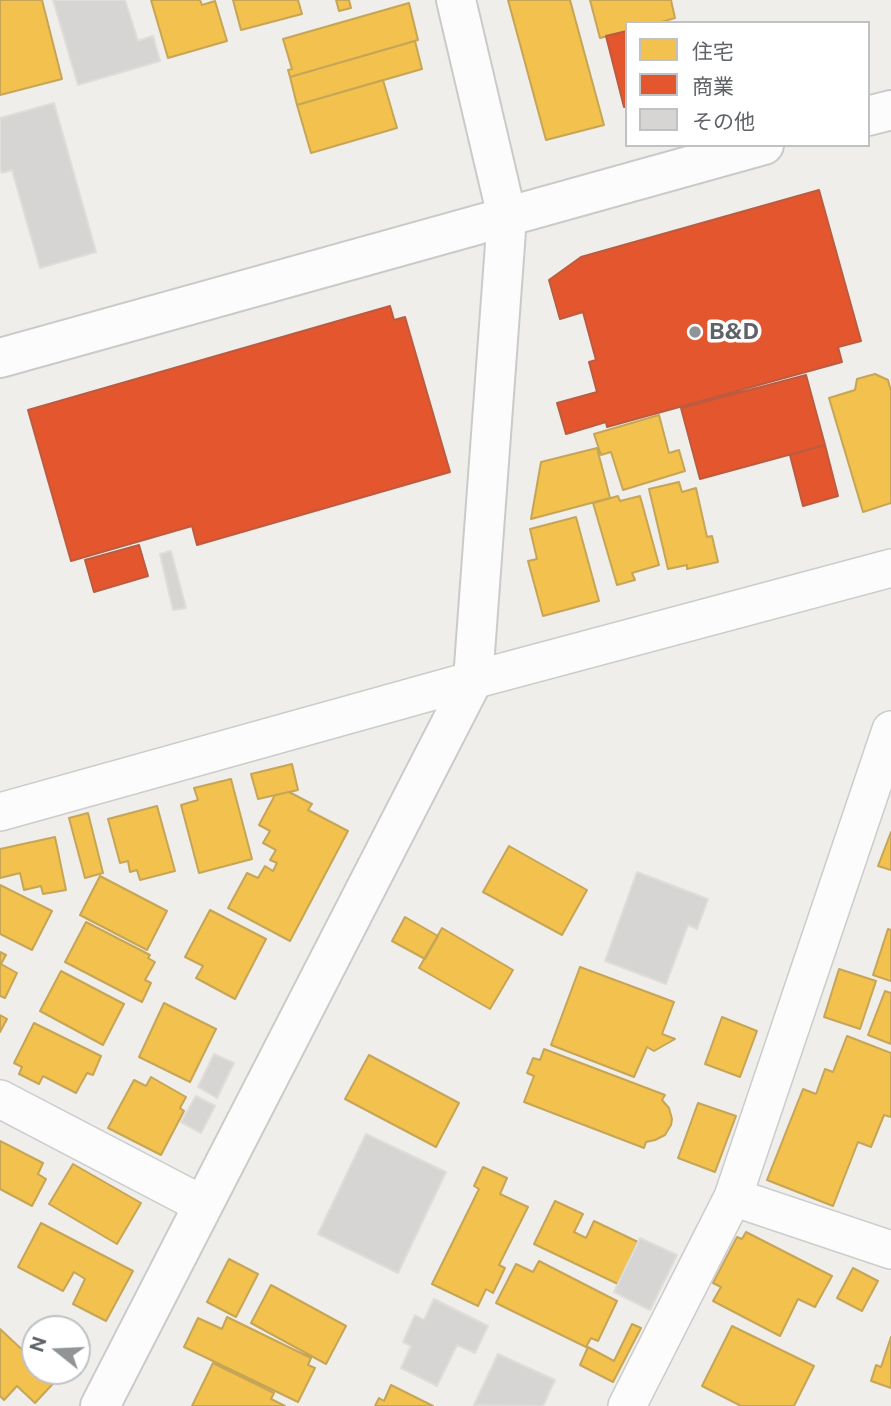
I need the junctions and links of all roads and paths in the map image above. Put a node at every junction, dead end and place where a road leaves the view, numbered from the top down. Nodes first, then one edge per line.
1 (456, 0) edge
2 (891, 110) edge
3 (870, 115) edge
4 (757, 147) edge
5 (507, 217) junction
6 (0, 358) edge
7 (891, 568) edge
8 (472, 680) junction
9 (891, 730) edge
10 (0, 812) edge
11 (0, 1099) edge
12 (733, 1197) junction
13 (203, 1205) junction
14 (891, 1250) edge
15 (100, 1406) edge
16 (627, 1406) edge

1 - 5 street
2 - 3 street
4 - 5 street
5 - 6 street
5 - 8 street
7 - 8 street
8 - 10 street
8 - 13 street
9 - 12 street
11 - 13 street
12 - 14 street
12 - 16 street
13 - 15 street

